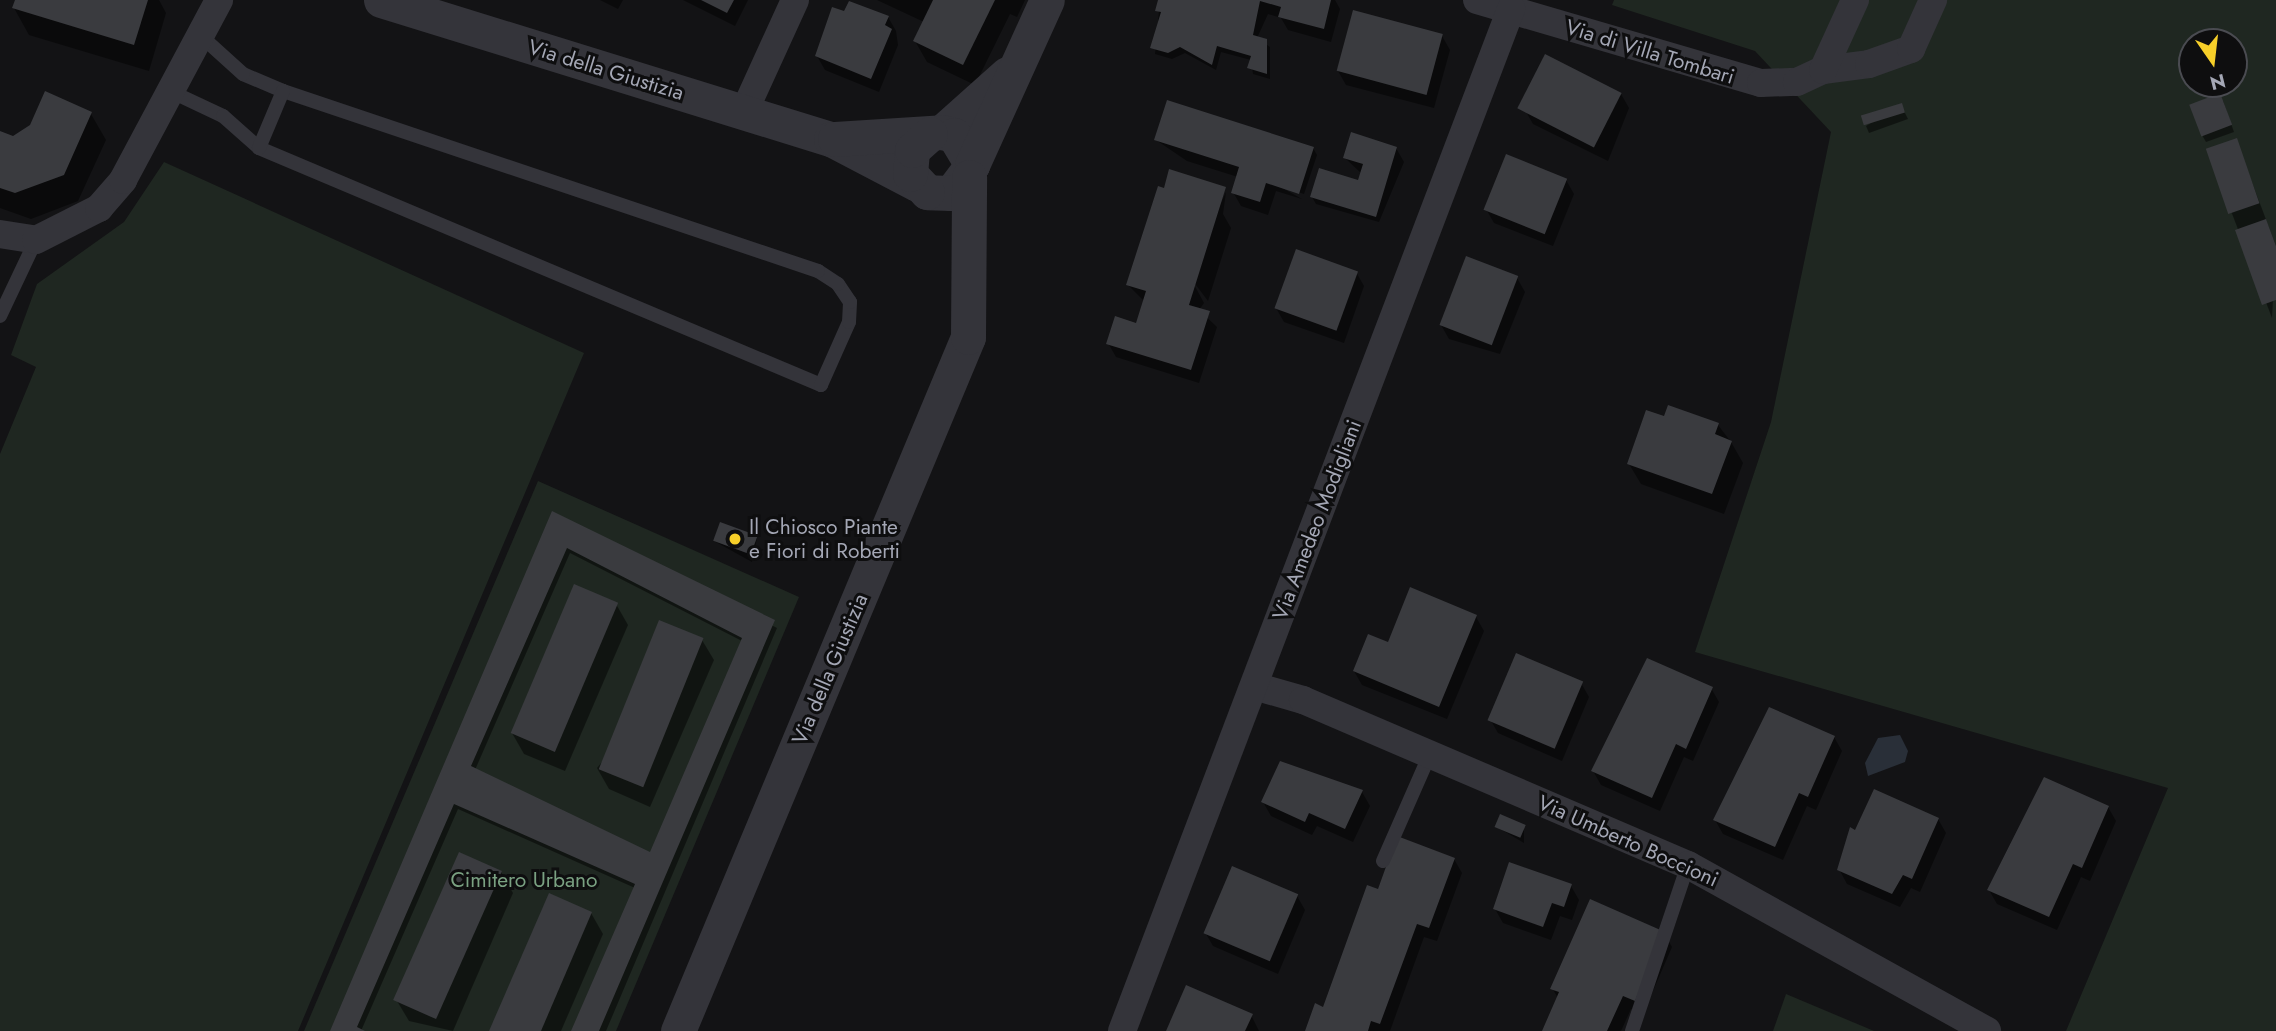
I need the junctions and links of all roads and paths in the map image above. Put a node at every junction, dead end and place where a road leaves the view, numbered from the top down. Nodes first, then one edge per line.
1 (219, 0) edge
2 (381, 0) edge
3 (795, 0) edge
4 (1047, 0) edge
5 (1477, 0) edge
6 (1855, 0) edge
7 (1933, 0) edge
8 (1511, 9) junction
9 (201, 36) junction
10 (1013, 69) junction
11 (1823, 69) junction
12 (283, 91) junction
13 (172, 92) junction
14 (744, 113) junction
15 (936, 133) junction
16 (831, 139) junction
17 (259, 148) junction
18 (970, 171) junction
19 (922, 188) junction
20 (0, 233) edge
21 (36, 240) junction
22 (969, 263) junction
23 (0, 317) edge
24 (1254, 685) junction
25 (1430, 754) junction
26 (1383, 861) dead end
27 (1688, 865) junction
28 (678, 1031) edge
29 (1122, 1031) edge
30 (1632, 1031) edge
31 (1987, 1031) edge

1 - 9 street
2 - 14 street, Via della Giustizia
3 - 14 street
4 - 10 street
5 - 8 street, Via di Villa Tombari
6 - 11 street
7 - 11 street, Via di Villa Tombari
8 - 11 street, Via di Villa Tombari
8 - 24 street, Via Amedeo Modigliani
9 - 12 lane
9 - 13 street
10 - 15 street
10 - 18 street
12 - 17 lane
12 - 17 lane
13 - 17 lane
13 - 21 street
14 - 16 street, Via della Giustizia
15 - 16 street, Via della Giustizia
15 - 18 street
15 - 19 street
16 - 19 street, Via della Giustizia
18 - 19 street
18 - 22 street, Via della Giustizia
19 - 22 street
20 - 21 street
21 - 23 lane
22 - 28 street, Via della Giustizia
24 - 25 street, Via Umberto Boccioni
24 - 29 street, Via Amedeo Modigliani
25 - 26 lane
25 - 27 street, Via Umberto Boccioni
27 - 30 lane
27 - 31 street, Via Umberto Boccioni

